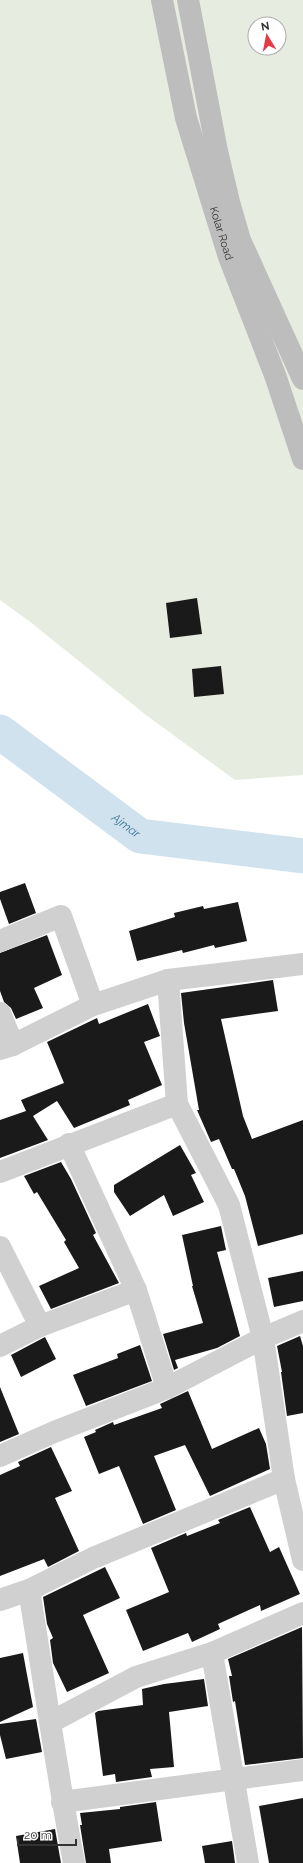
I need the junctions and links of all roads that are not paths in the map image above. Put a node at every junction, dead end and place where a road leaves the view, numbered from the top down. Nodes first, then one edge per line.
1 (162, 0) edge
2 (188, 0) edge
3 (303, 379) edge
4 (303, 459) edge
5 (0, 941) edge
6 (303, 964) edge
7 (168, 980) junction
8 (93, 1005) junction
9 (0, 1014) edge
10 (7, 1047) edge
11 (177, 1104) junction
12 (69, 1144) junction
13 (0, 1172) edge
14 (0, 1247) edge
15 (136, 1290) junction
16 (303, 1321) edge
17 (40, 1326) junction
18 (263, 1338) junction
19 (0, 1346) edge
20 (167, 1388) junction
21 (0, 1456) edge
22 (284, 1479) junction
23 (296, 1503) edge
24 (303, 1560) edge
25 (29, 1590) junction
26 (0, 1600) edge
27 (303, 1613) edge
28 (212, 1653) junction
29 (51, 1722) junction
30 (303, 1770) edge
31 (235, 1780) junction
32 (62, 1802) junction
33 (74, 1863) edge
34 (248, 1863) edge

1 - 4 main road, Kolar Road
2 - 3 main road, Kolar Road
5 - 8 street
6 - 7 street
7 - 8 street
7 - 11 street
8 - 10 street
9 - 10 street
11 - 12 street
11 - 18 street
12 - 13 street
12 - 15 street
14 - 17 street
15 - 17 street
15 - 20 street
16 - 18 street
17 - 19 street
18 - 20 street
18 - 22 street
20 - 21 street
22 - 23 street
22 - 25 street
23 - 24 street
25 - 26 street
25 - 29 street
27 - 28 street
28 - 29 street
28 - 31 street
29 - 32 street
30 - 31 street
31 - 32 street
31 - 34 street
32 - 33 street

